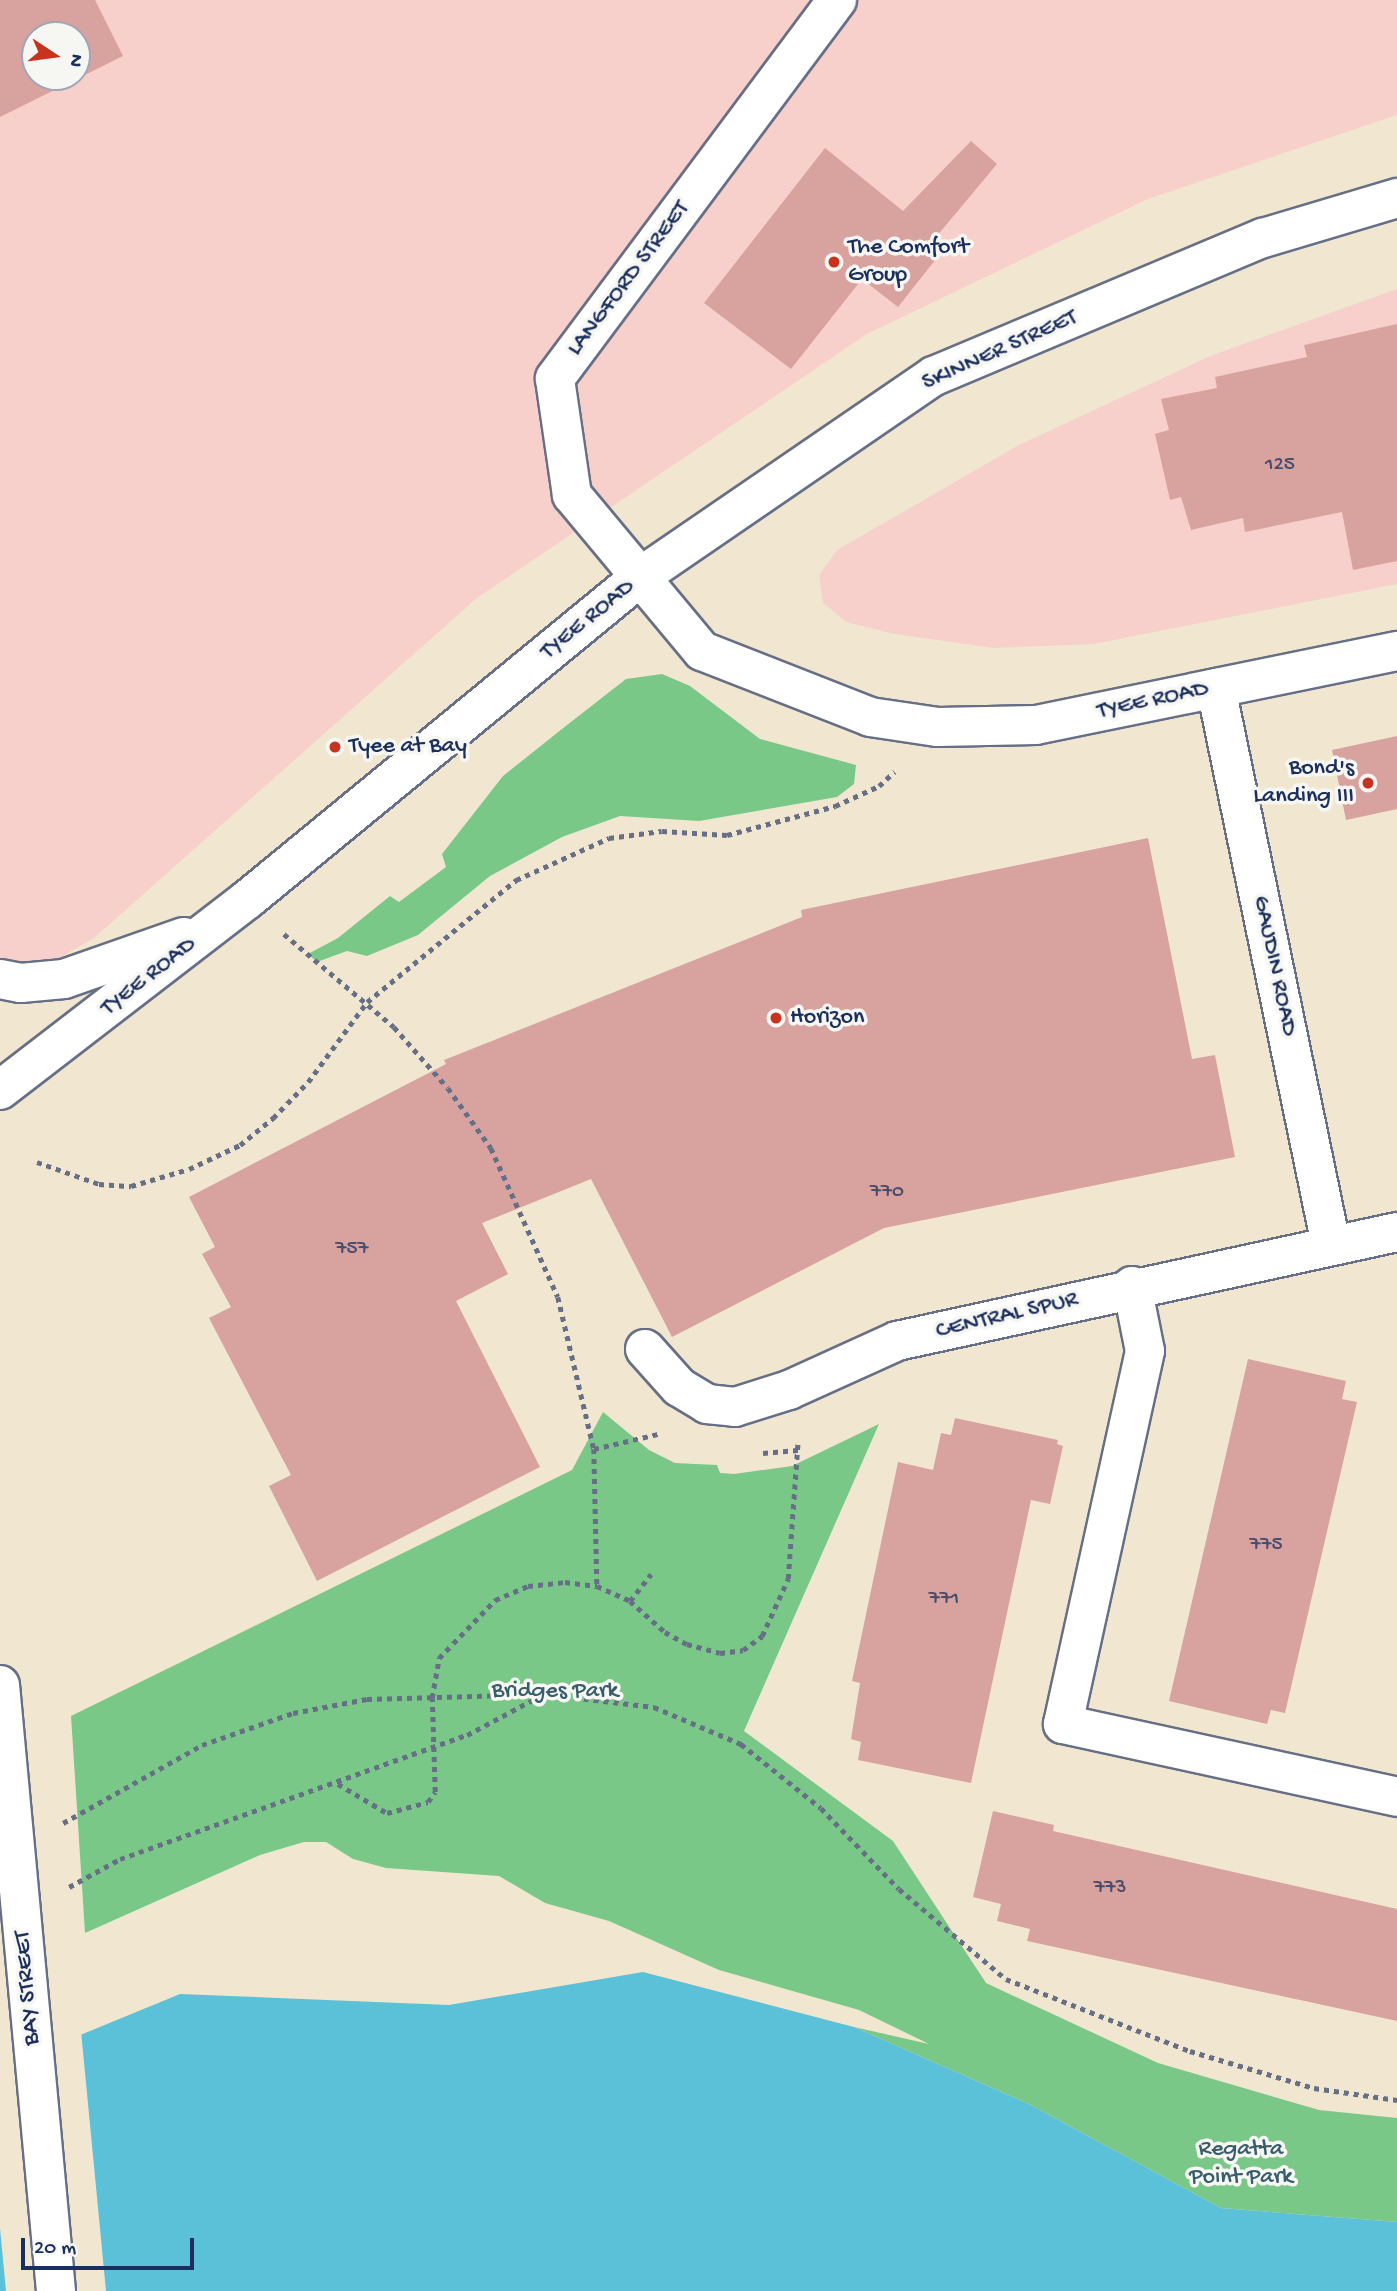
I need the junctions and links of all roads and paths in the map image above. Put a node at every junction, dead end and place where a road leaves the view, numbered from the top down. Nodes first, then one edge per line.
1 (837, 0) edge
2 (1397, 198) edge
3 (640, 577) junction
4 (1397, 651) edge
5 (1216, 688) junction
6 (904, 762) dead end
7 (248, 899) junction
8 (215, 925) junction
9 (0, 979) edge
10 (367, 1002) junction
11 (0, 1090) edge
12 (37, 1162) dead end
13 (1397, 1232) edge
14 (1331, 1245) junction
15 (1132, 1286) junction
16 (645, 1349) dead end
17 (789, 1390) junction
18 (707, 1404) junction
19 (594, 1449) junction
20 (651, 1574) dead end
21 (597, 1586) junction
22 (629, 1601) junction
23 (0, 1685) edge
24 (544, 1694) junction
25 (432, 1698) junction
26 (431, 1749) junction
27 (338, 1784) junction
28 (1397, 1797) edge
29 (58, 1825) dead end
30 (60, 1892) dead end
31 (1397, 2100) edge
32 (56, 2291) edge

1 - 3 street, LANGFORD STREET
2 - 3 street, SKINNER STREET
3 - 5 street, TYEE ROAD
3 - 7 street, TYEE ROAD
4 - 5 street, TYEE ROAD
5 - 14 street, GAUDIN ROAD
6 - 10 path
7 - 8 street, TYEE ROAD
7 - 10 path
8 - 9 street
8 - 11 street, TYEE ROAD
10 - 12 path
10 - 19 path
13 - 14 street, CENTRAL SPUR
14 - 15 street, CENTRAL SPUR
15 - 17 street, CENTRAL SPUR
15 - 28 street
16 - 18 street, CENTRAL SPUR
17 - 18 street, CENTRAL SPUR
17 - 22 path
18 - 19 path
19 - 21 path
20 - 22 path
21 - 22 path
21 - 25 path
23 - 32 street, BAY STREET, bridge
24 - 25 path
24 - 26 path
24 - 31 path
25 - 26 path
25 - 29 path
26 - 27 path
26 - 27 path
27 - 30 path

